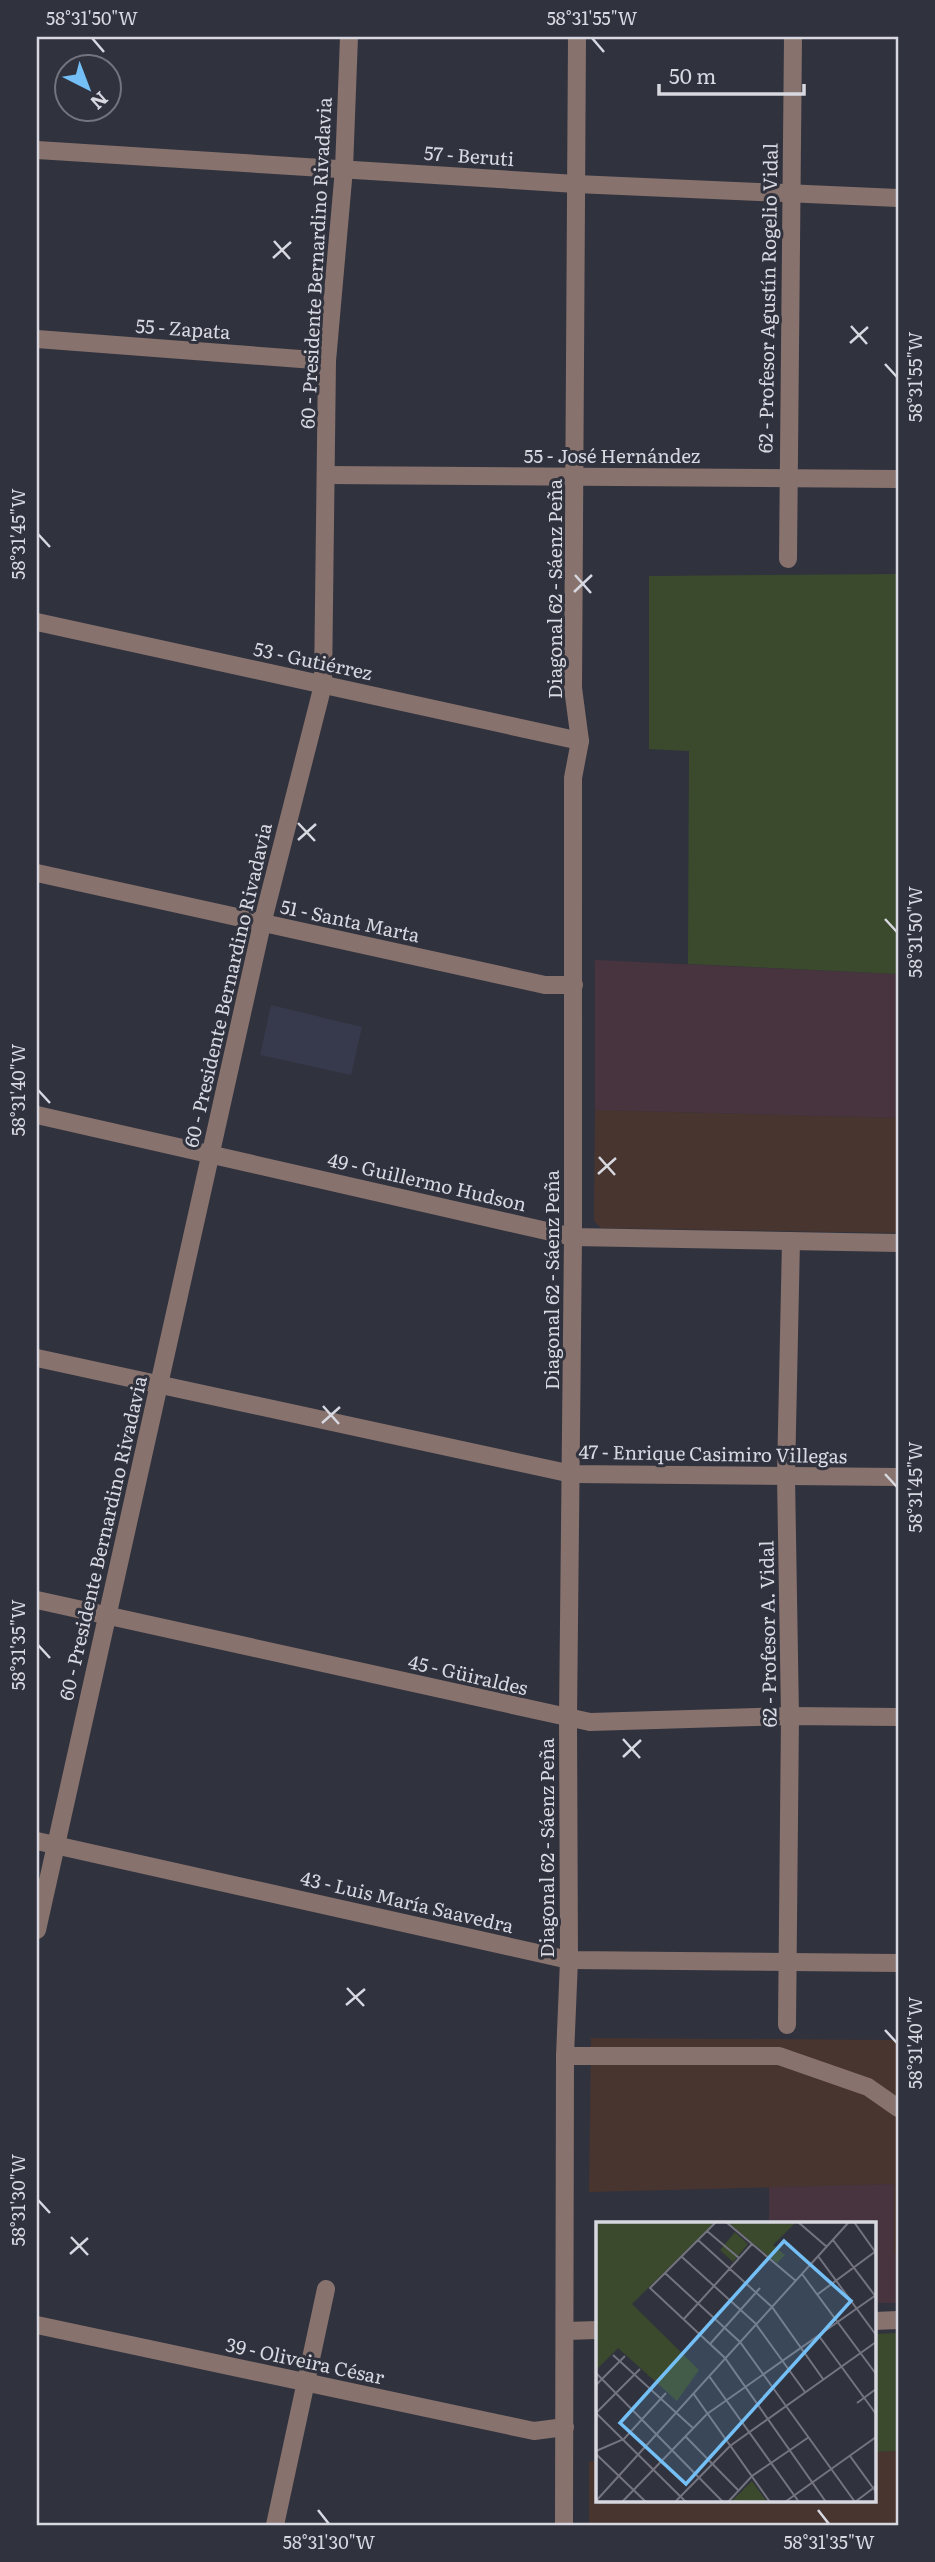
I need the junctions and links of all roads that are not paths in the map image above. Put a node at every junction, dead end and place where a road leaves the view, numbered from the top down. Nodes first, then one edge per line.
1 (349, 37) edge
2 (577, 37) edge
3 (793, 37) edge
4 (37, 150) edge
5 (344, 169) junction
6 (576, 184) junction
7 (790, 194) junction
8 (898, 198) edge
9 (37, 338) edge
10 (327, 361) junction
11 (326, 475) junction
12 (576, 478) junction
13 (788, 478) junction
14 (898, 479) edge
15 (788, 559) dead end
16 (37, 622) edge
17 (323, 685) junction
18 (580, 741) junction
19 (37, 873) edge
20 (262, 924) junction
21 (574, 985) junction
22 (37, 1115) edge
23 (210, 1155) junction
24 (573, 1237) junction
25 (791, 1241) junction
26 (898, 1242) edge
27 (37, 1358) edge
28 (159, 1384) junction
29 (572, 1474) junction
30 (786, 1476) junction
31 (898, 1477) edge
32 (37, 1600) edge
33 (108, 1616) junction
34 (790, 1716) junction
35 (898, 1717) edge
36 (568, 1719) junction
37 (37, 1841) edge
38 (55, 1845) junction
39 (37, 1930) edge
40 (569, 1960) junction
41 (787, 1963) junction
42 (898, 1963) edge
43 (787, 2025) dead end
44 (565, 2056) junction
45 (898, 2108) edge
46 (326, 2289) dead end
47 (898, 2320) edge
48 (876, 2321) edge
49 (37, 2325) edge
50 (596, 2330) edge
51 (566, 2331) junction
52 (305, 2383) junction
53 (565, 2427) junction
54 (275, 2525) edge
55 (564, 2525) edge

1 - 5 street, 60 - Presidente Bernardino Rivadavia
2 - 6 street, Diagonal 62 - Sáenz Peña
3 - 7 street, 62 - Profesor Agustín Rogelio Vidal
4 - 5 street, 57 - Beruti
5 - 6 street, 57 - Beruti
5 - 10 street, 60 - Presidente Bernardino Rivadavia
6 - 7 street, 57 - Beruti
6 - 12 street, Diagonal 62 - Sáenz Peña
7 - 8 street, 57 - Beruti
7 - 13 street, 62 - Profesor Agustín Rogelio Vidal
9 - 10 street, 55 - Zapata
10 - 11 street, 60 - Presidente Bernardino Rivadavia
11 - 12 street, 55 - José Hernández
11 - 17 street, 60 - Presidente Bernardino Rivadavia
12 - 13 street, 55 - José Hernández
12 - 18 street, Diagonal 62 - Sáenz Peña
13 - 14 street, 55 - José Hernández
13 - 15 street, 62 - Profesor Agustín Rogelio Vidal
16 - 17 street, 53 - Gutiérrez
17 - 18 street, 53 - Gutiérrez
17 - 20 street, 60 - Presidente Bernardino Rivadavia
18 - 21 street, Diagonal 62 - Sáenz Peña
19 - 20 street, 51 - Santa Marta
20 - 21 street, 51 - Santa Marta
20 - 23 street, 60 - Presidente Bernardino Rivadavia
21 - 24 street, Diagonal 62 - Sáenz Peña
22 - 23 street, 49 - Guillermo Hudson
23 - 24 street, 49 - Guillermo Hudson
23 - 28 street, 60 - Presidente Bernardino Rivadavia
24 - 25 street, 49 - Guillermo Hudson
24 - 29 street, Diagonal 62 - Sáenz Peña
25 - 26 street, 49 - Guillermo Hudson
25 - 30 street, 62 - Profesor A. Vidal
27 - 28 street, 47 - Enrique Casimiro Villegas
28 - 29 street, 47 - Enrique Casimiro Villegas
28 - 33 street, 60 - Presidente Bernardino Rivadavia
29 - 30 street, 47 - Enrique Casimiro Villegas
29 - 36 street, Diagonal 62 - Sáenz Peña
30 - 31 street, 47 - Enrique Casimiro Villegas
30 - 34 street, 62 - Profesor A. Vidal
32 - 33 street, 45 - Güiraldes
33 - 36 street, 45 - Güiraldes
33 - 38 street, 60 - Presidente Bernardino Rivadavia
34 - 35 street, 45 - Güiraldes
34 - 36 street, 45 - Güiraldes
34 - 41 street, 62 - Profesor A. Vidal
36 - 40 street, Diagonal 62 - Sáenz Peña
37 - 38 street, 43 - Luis María Saavedra
38 - 39 street, 60 - Presidente Bernardino Rivadavia
38 - 40 street, 43 - Luis María Saavedra
40 - 41 street, 43 - Luis María Saavedra
40 - 44 street, Diagonal 62 - Sáenz Peña
41 - 42 street, 43 - Luis María Saavedra
41 - 43 street, 62 - Profesor A. Vidal
44 - 45 street
44 - 51 street, Diagonal 62 - Sáenz Peña
46 - 52 street
47 - 48 street
49 - 52 street, 39 - Oliveira César
50 - 51 street
51 - 53 street, Diagonal 62 - Sáenz Peña
52 - 53 street, 39 - Oliveira César
52 - 54 street
53 - 55 street, Diagonal 62 - Sáenz Peña

